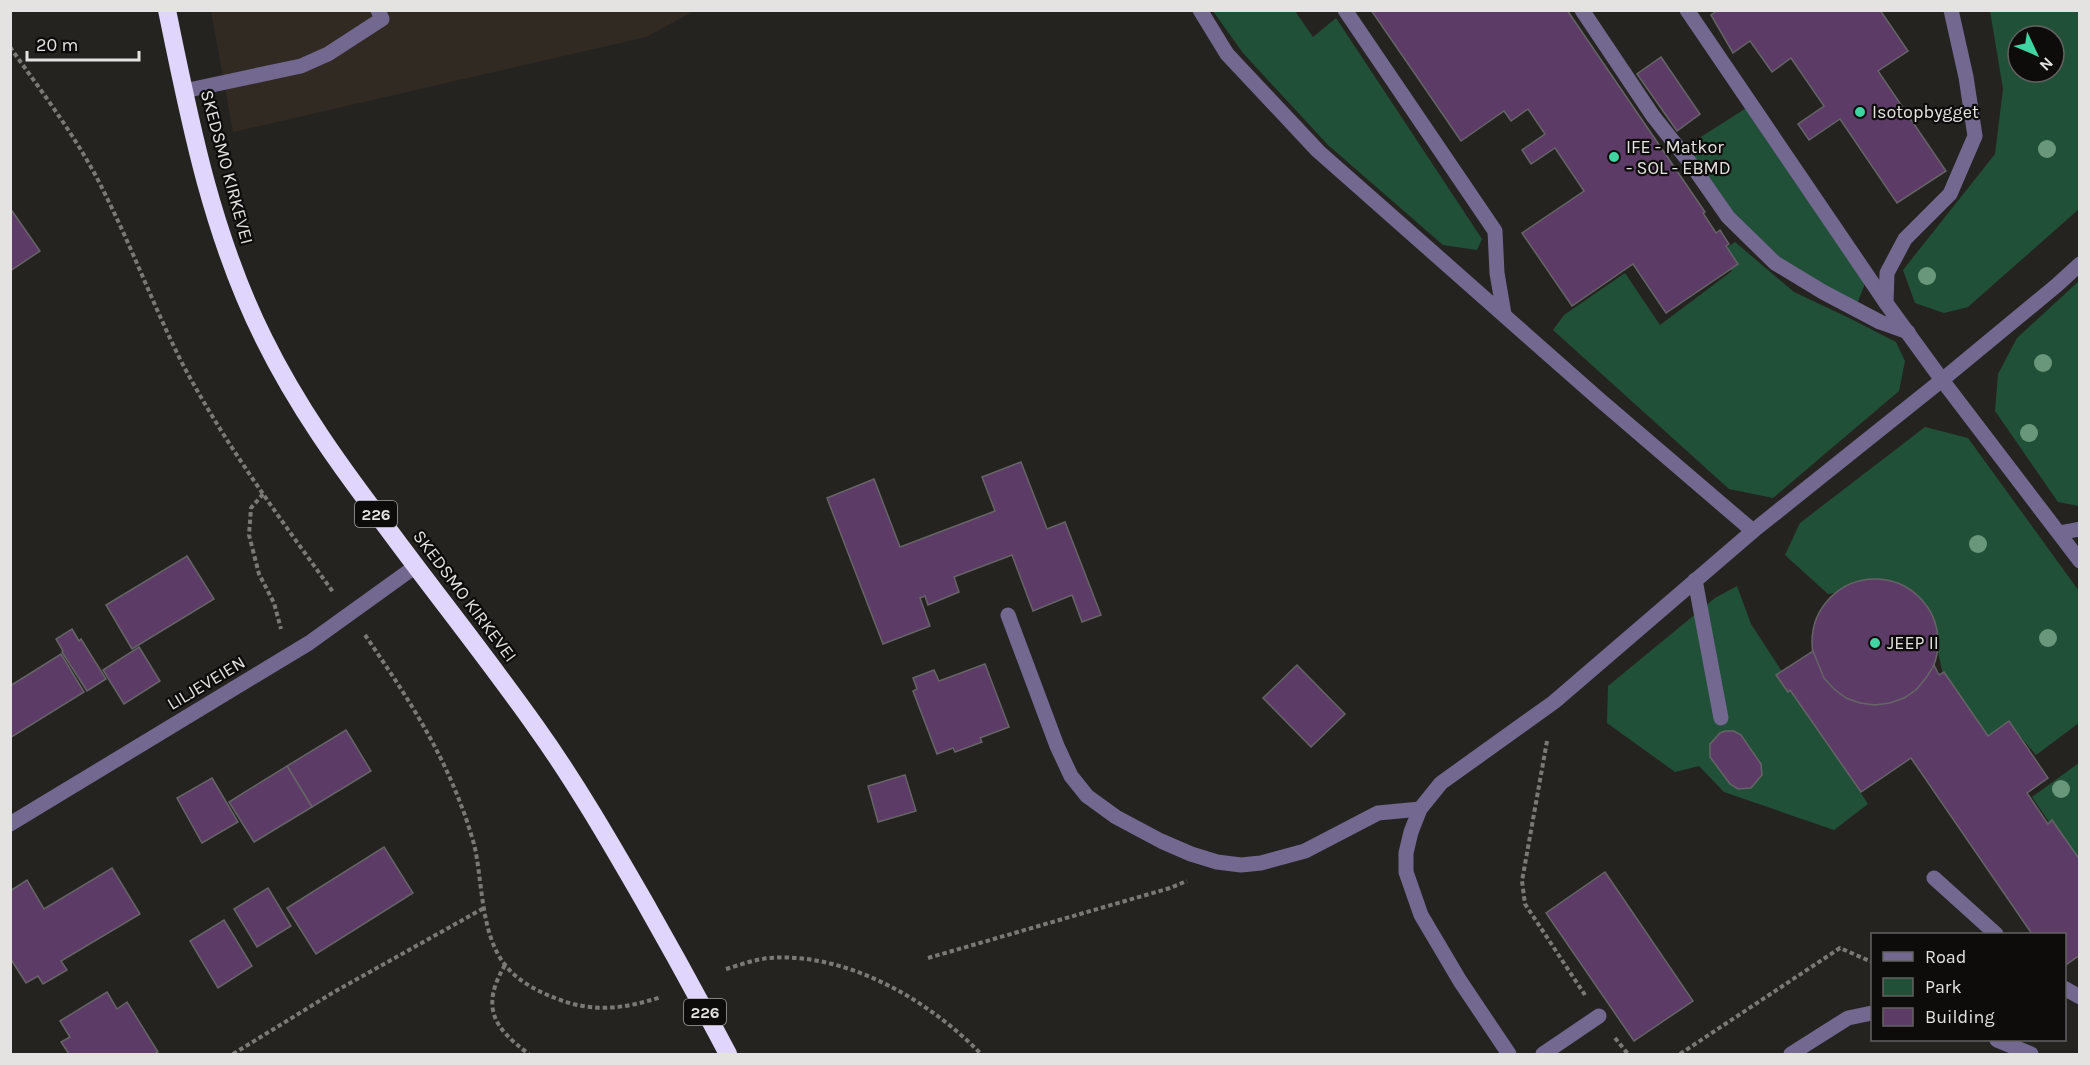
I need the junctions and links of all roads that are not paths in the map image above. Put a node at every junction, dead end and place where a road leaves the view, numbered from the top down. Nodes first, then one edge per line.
1 (167, 10) edge
2 (1200, 10) edge
3 (1345, 10) edge
4 (1582, 10) edge
5 (1687, 10) edge
6 (1952, 10) edge
7 (380, 15) edge
8 (184, 91) junction
9 (2079, 264) edge
10 (1886, 303) junction
11 (1504, 314) junction
12 (1908, 332) junction
13 (1941, 380) junction
14 (2079, 529) edge
15 (1753, 531) junction
16 (2059, 533) junction
17 (2079, 561) edge
18 (416, 566) junction
19 (1695, 580) junction
20 (1008, 615) dead end
21 (1721, 718) dead end
22 (1420, 809) junction
23 (10, 824) edge
24 (1934, 878) dead end
25 (1995, 933) edge
26 (2066, 989) edge
27 (2079, 997) edge
28 (1871, 1013) edge
29 (1599, 1016) road end
30 (1999, 1041) edge
31 (728, 1054) edge
32 (1509, 1054) edge
33 (1543, 1054) edge
34 (1791, 1054) edge
35 (2031, 1054) edge

1 - 8 highway, SKEDSMO KIRKEVEI / 226
2 - 11 street
3 - 11 street
4 - 12 street
5 - 10 street
6 - 10 street
7 - 8 street
8 - 18 highway, SKEDSMO KIRKEVEI / 226
9 - 13 street
10 - 12 street
11 - 15 street
12 - 13 street
13 - 15 street
13 - 16 street
14 - 16 street
15 - 19 street
16 - 17 street
18 - 23 street, LILJEVEIEN
18 - 31 highway, SKEDSMO KIRKEVEI / 226
19 - 21 street
19 - 22 street
20 - 22 street
22 - 32 street
24 - 25 street
26 - 27 street
28 - 34 street
29 - 33 street
30 - 35 street

